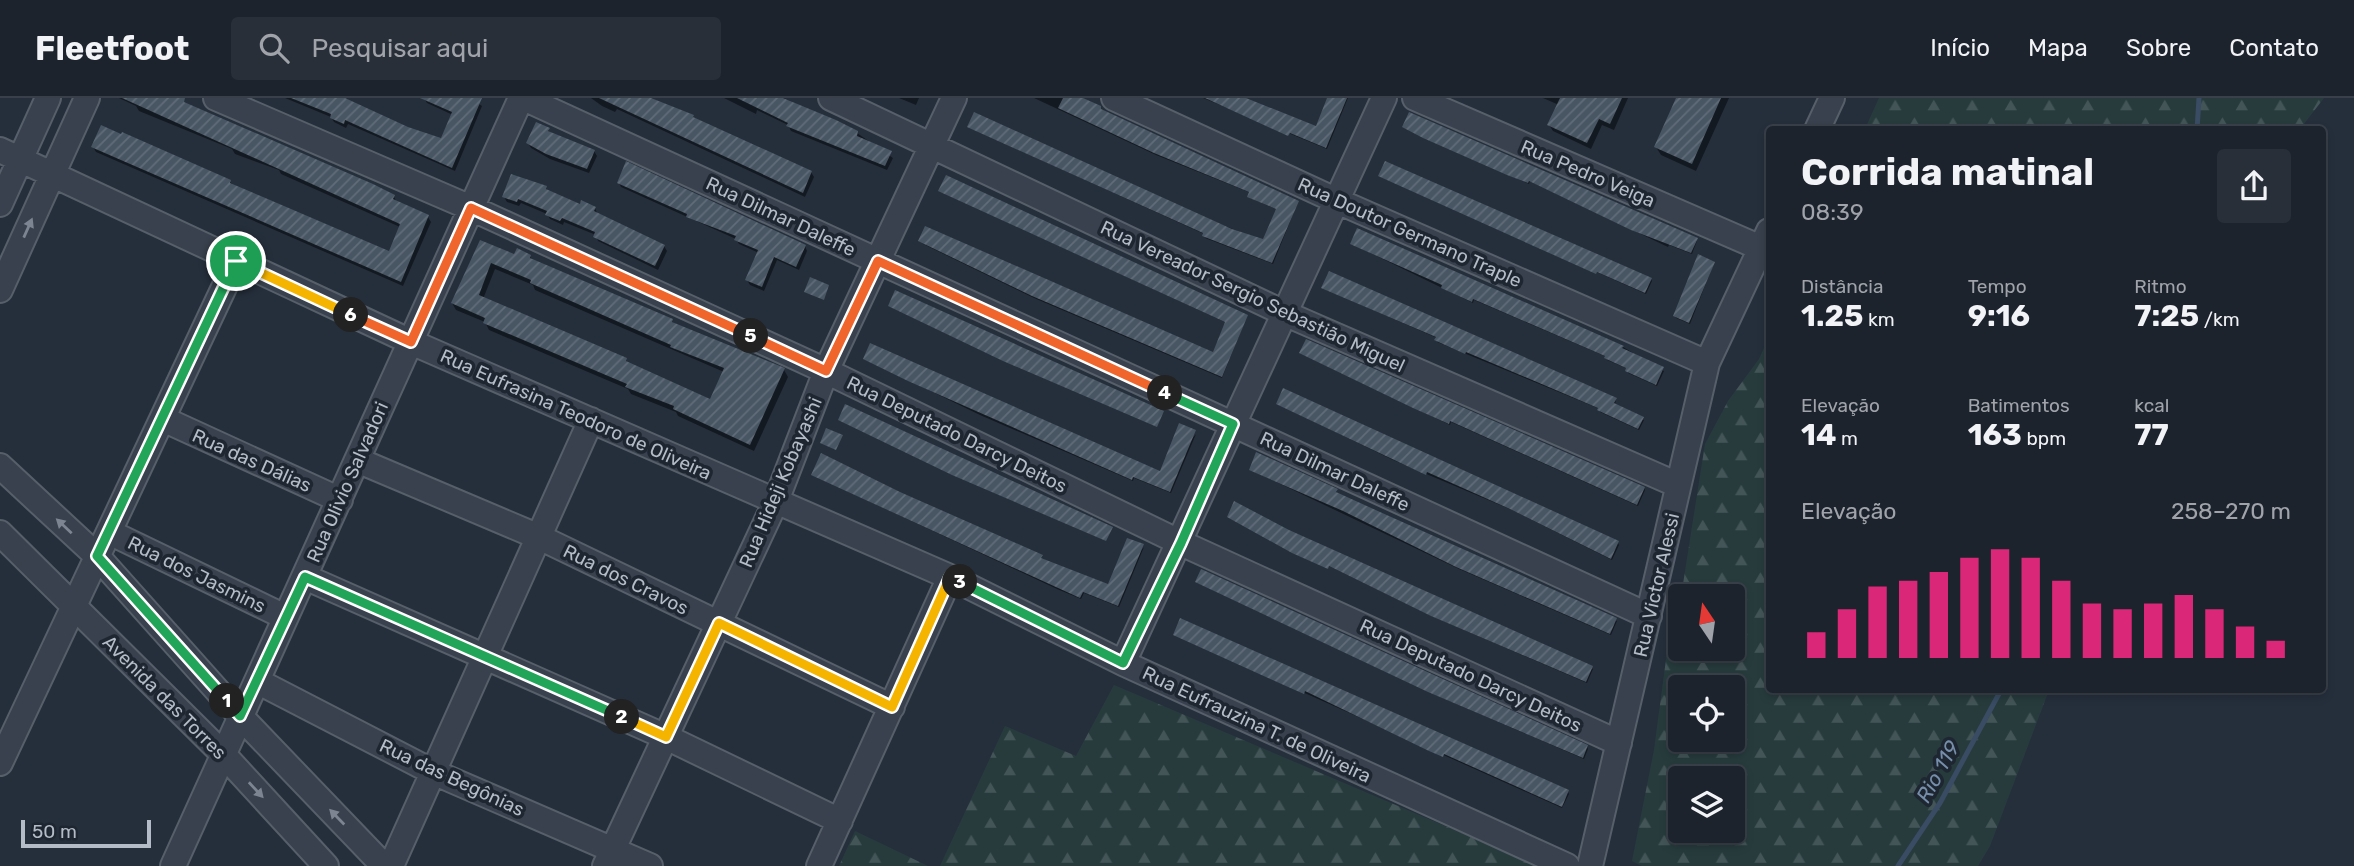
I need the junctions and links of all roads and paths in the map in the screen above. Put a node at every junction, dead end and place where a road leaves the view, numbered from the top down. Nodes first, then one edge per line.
1 (48, 98) edge
2 (87, 98) edge
3 (216, 98) edge
4 (523, 98) edge
5 (831, 98) edge
6 (954, 98) edge
7 (1114, 98) edge
8 (1384, 98) edge
9 (1415, 98) edge
10 (1832, 98) edge
11 (1819, 126) edge
12 (933, 145) junction
13 (10, 155) edge
14 (53, 174) junction
15 (1335, 200) junction
16 (0, 204) edge
17 (471, 208) junction
18 (1765, 240) edge
19 (236, 261) junction
20 (878, 261) junction
21 (0, 290) edge
22 (1284, 313) junction
23 (411, 342) junction
24 (1707, 363) junction
25 (826, 371) junction
26 (163, 419) junction
27 (591, 421) junction
28 (1233, 424) junction
29 (356, 460) junction
30 (0, 466) edge
31 (1678, 485) junction
32 (340, 500) junction
33 (776, 501) junction
34 (109, 532) junction
35 (0, 533) edge
36 (539, 537) junction
37 (1181, 543) junction
38 (97, 556) junction
39 (305, 577) junction
40 (950, 577) junction
41 (74, 606) junction
42 (1649, 616) junction
43 (285, 617) junction
44 (719, 623) junction
45 (486, 656) junction
46 (1123, 663) junction
47 (257, 681) junction
48 (892, 707) junction
49 (240, 716) junction
50 (666, 737) junction
51 (1619, 743) junction
52 (223, 754) junction
53 (0, 763) edge
54 (433, 772) junction
55 (840, 821) junction
56 (609, 858) edge
57 (173, 866) edge
58 (326, 866) edge
59 (384, 866) edge
60 (391, 866) edge
61 (650, 866) edge
62 (819, 866) edge
63 (1567, 866) edge
64 (1590, 866) edge

1 - 13 street
2 - 14 street
3 - 17 street, Rua Deputado Darcy Deitos
4 - 17 street, Rua Olivio Salvadori
4 - 20 street, Rua Dilmar Daleffe
5 - 12 street, Rua Vereador Sergio Sebastião Miguel
6 - 12 street, Rua Hideji Kobayashi
7 - 15 street, Rua Doutor Germano Traple
8 - 15 street
9 - 18 street, Rua Pedro Veiga
10 - 11 street
12 - 20 street, Rua Hideji Kobayashi
12 - 22 street, Rua Vereador Sergio Sebastião Miguel
13 - 14 street, Rua Eufrasina Teodoro de Oliveira
13 - 16 street
14 - 19 street, Rua Eufrasina Teodoro de Oliveira
21 -> 14 street
15 - 22 street
15 - 24 street, Rua Doutor Germano Traple
17 - 23 street, Rua Olivio Salvadori
17 - 25 street, Rua Deputado Darcy Deitos
18 - 24 street, Rua Victor Alessi
19 - 23 street, Rua Eufrasina Teodoro de Oliveira
19 - 26 street
20 - 25 street, Rua Hideji Kobayashi
20 - 28 street, Rua Dilmar Daleffe
22 - 28 street
22 - 31 street, Rua Vereador Sergio Sebastião Miguel
23 - 27 street, Rua Eufrasina Teodoro de Oliveira
23 - 29 street, Rua Olivio Salvadori
24 - 31 street, Rua Victor Alessi
25 - 33 street, Rua Hideji Kobayashi
25 - 37 street, Rua Deputado Darcy Deitos
26 - 32 street, Rua das Dálias
26 - 34 street
27 - 33 street, Rua Eufrasina Teodoro de Oliveira
27 - 36 street
28 - 37 street
28 - 42 street, Rua Dilmar Daleffe
29 - 32 street, Rua Olivio Salvadori
29 - 36 street, Rua dos Cravos
38 -> 30 street, Avenida das Torres
31 - 42 street, Rua Victor Alessi
32 - 39 street, Rua Olivio Salvadori
33 - 40 street, Rua Eufrasina Teodoro de Oliveira
33 - 44 street, Rua Hideji Kobayashi
34 - 38 street
34 - 43 street, Rua dos Jasmins
35 - 41 street, Avenida das Torres
36 - 44 street, Rua dos Cravos
36 - 45 street
37 - 46 street
37 - 51 street, Rua Deputado Darcy Deitos
38 - 41 street
38 - 49 street, Avenida das Torres
39 - 43 street, Rua Olivio Salvadori
39 - 45 street
40 - 46 street, Rua Eufrauzina T. de Oliveira
40 - 48 street
41 - 52 street, Avenida das Torres
41 - 53 street
42 - 51 street, Rua Victor Alessi
43 - 47 street, Rua Olivio Salvadori
44 - 48 street, Rua dos Cravos
44 - 50 street, Rua Hideji Kobayashi
45 - 50 street
45 - 54 street
46 - 63 street, Rua Eufrauzina T. de Oliveira
47 - 49 street, Rua Olivio Salvadori
47 - 54 street, Rua das Begônias
48 - 55 street
49 - 52 street, Rua Olivio Salvadori
59 -> 49 street, Avenida das Torres
50 - 55 street
50 - 56 street, Rua Hideji Kobayashi
51 - 64 street, Rua Victor Alessi
52 - 57 street, Rua Olivio Salvadori
52 -> 58 street, Avenida das Torres
54 - 56 street, Rua das Begônias
54 - 60 street
55 - 62 street
56 - 61 street, Rua das Begônias

